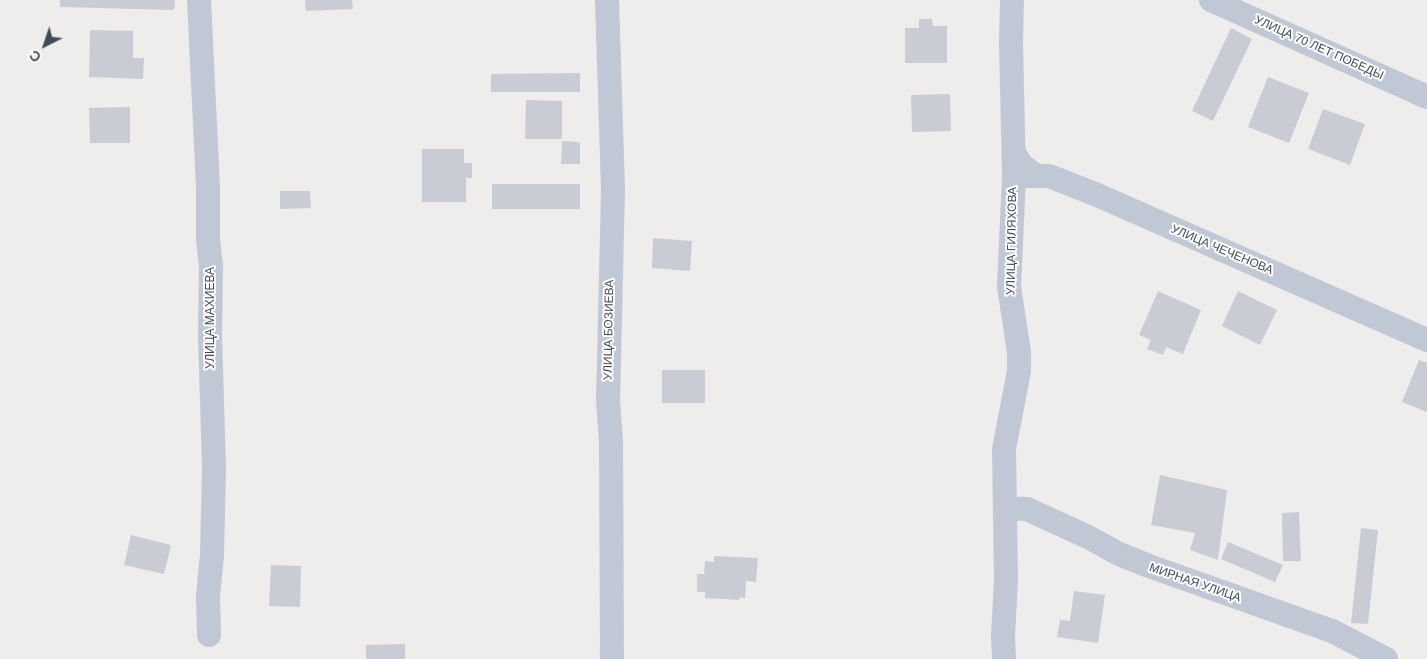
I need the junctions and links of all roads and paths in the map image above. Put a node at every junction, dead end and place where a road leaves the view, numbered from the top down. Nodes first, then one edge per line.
1 (199, 0) edge
2 (607, 0) edge
3 (1012, 0) edge
4 (1211, 0) edge
5 (1427, 97) edge
6 (1013, 133) junction
7 (1014, 176) junction
8 (1049, 176) junction
9 (1427, 340) edge
10 (1005, 508) junction
11 (209, 635) dead end
12 (612, 659) edge
13 (1004, 659) edge
14 (1386, 659) edge

1 - 11 street, УЛИЦА МАХИЕВА
2 - 12 street, УЛИЦА БОЗИЕВА
3 - 6 street, УЛИЦА ГИЛЯХОВА
4 - 5 street, УЛИЦА 70 ЛЕТ ПОБЕДЫ
6 - 7 street, УЛИЦА ГИЛЯХОВА
6 - 8 lane
7 - 8 street, УЛИЦА ЧЕЧЕНОВА
7 - 10 street, УЛИЦА ГИЛЯХОВА
8 - 9 street, УЛИЦА ЧЕЧЕНОВА
10 - 13 street, УЛИЦА ГИЛЯХОВА
10 - 14 street, МИРНАЯ УЛИЦА

